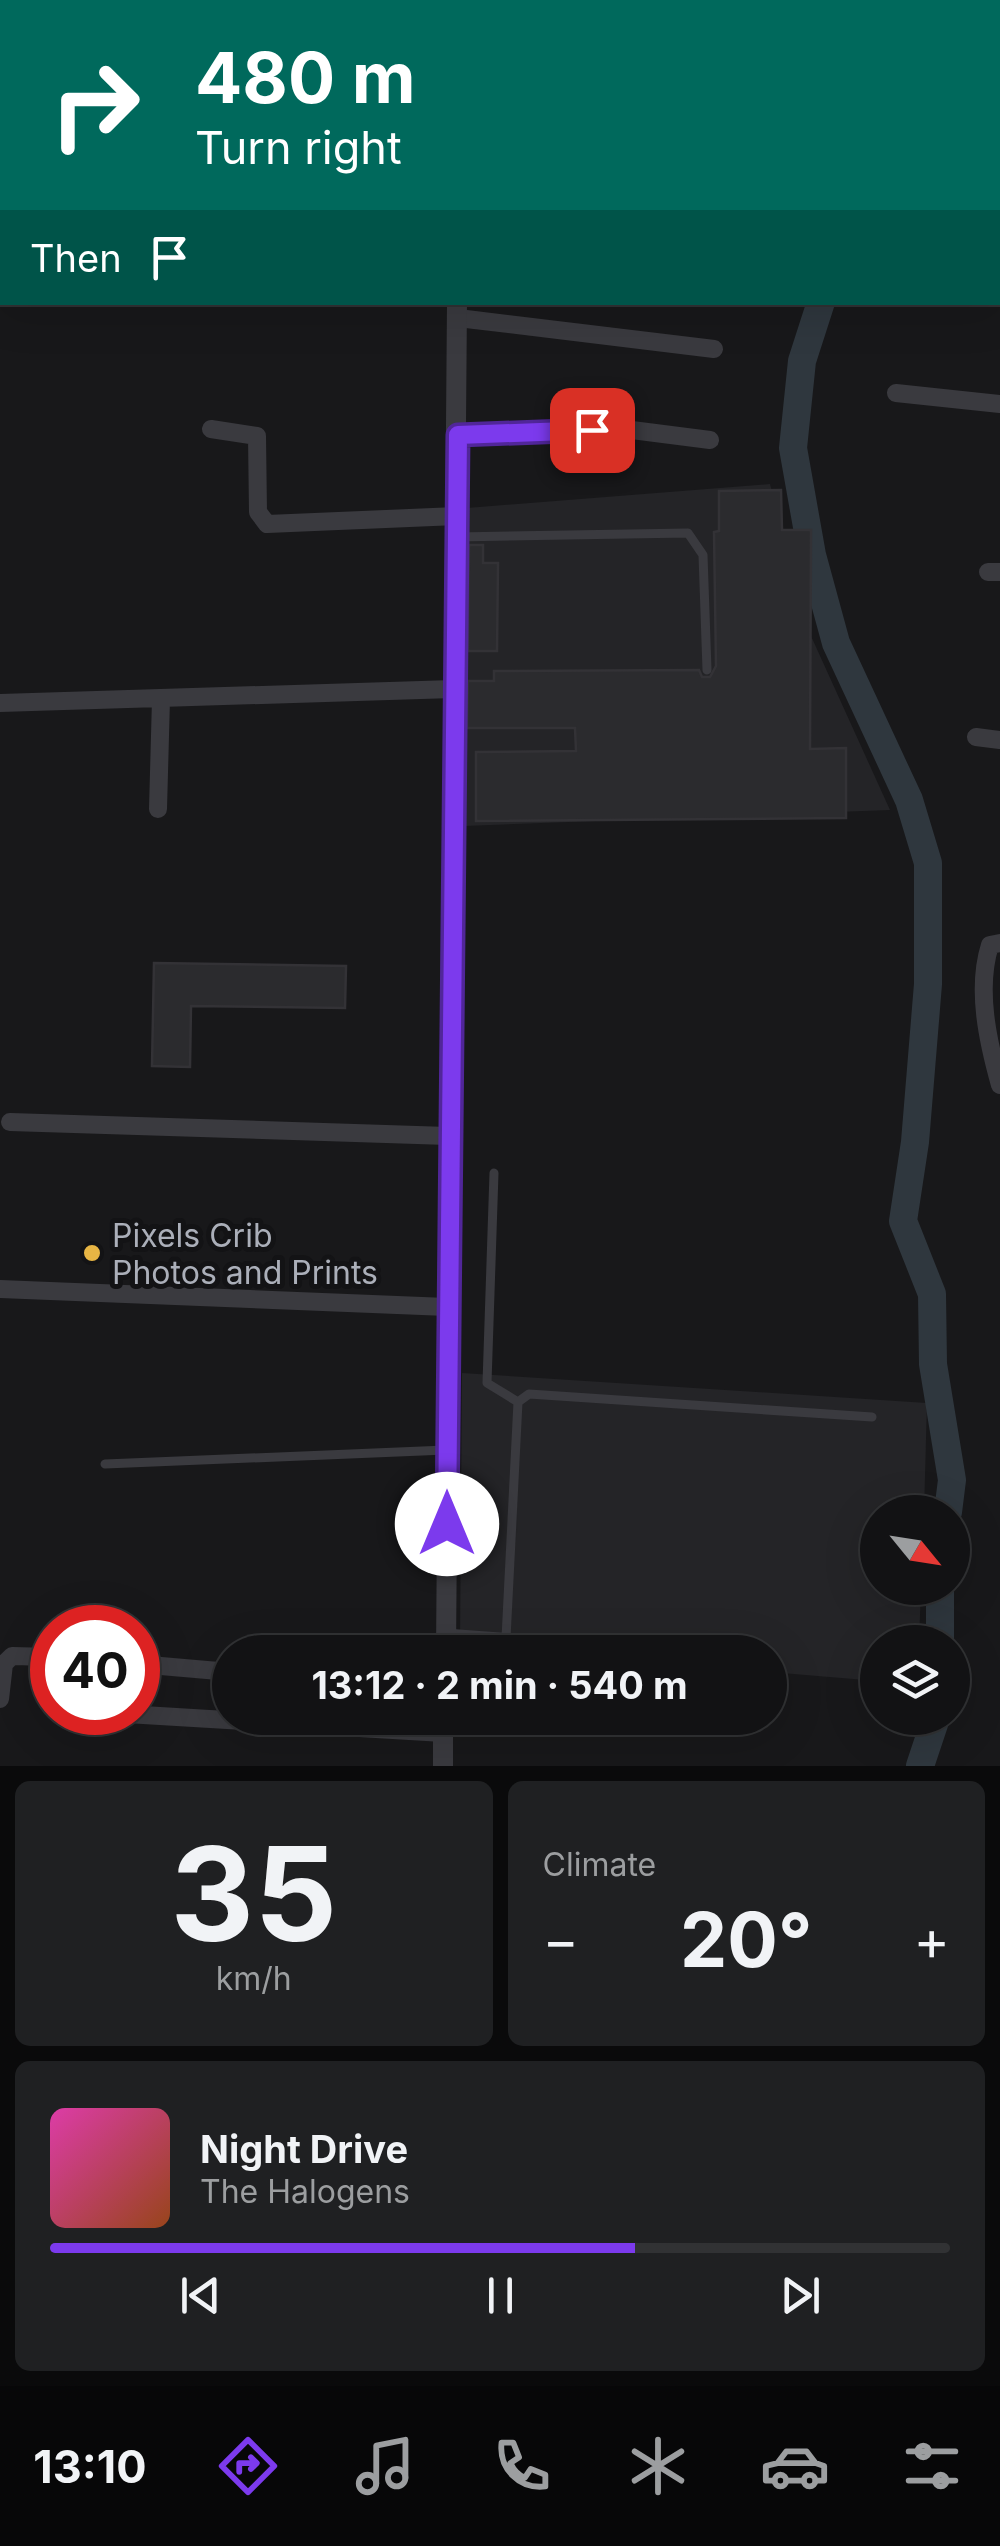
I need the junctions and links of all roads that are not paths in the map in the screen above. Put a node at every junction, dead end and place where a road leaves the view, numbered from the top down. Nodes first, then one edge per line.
1 (458, 310) edge
2 (714, 349) dead end
3 (896, 393) dead end
4 (1000, 404) edge
5 (212, 429) dead end
6 (458, 435) junction
7 (710, 440) dead end
8 (457, 526) junction
9 (708, 670) dead end
10 (453, 689) junction
11 (161, 699) junction
12 (0, 703) edge
13 (976, 737) dead end
14 (1000, 740) edge
15 (158, 809) dead end
16 (1000, 943) edge
17 (995, 1050) edge
18 (1000, 1086) edge
19 (10, 1122) dead end
20 (448, 1136) junction
21 (494, 1174) dead end
22 (0, 1290) edge
23 (447, 1307) junction
24 (518, 1402) junction
25 (872, 1417) dead end
26 (448, 1450) junction
27 (104, 1464) dead end
28 (446, 1635) edge
29 (506, 1635) edge
30 (30, 1656) edge
31 (160, 1666) edge
32 (212, 1670) edge
33 (0, 1698) edge
34 (160, 1714) edge
35 (212, 1716) edge
36 (443, 1735) edge
37 (442, 1766) edge

1 - 2 street
1 - 6 street
3 - 4 street
5 - 8 street
6 - 7 street
6 - 8 street
8 - 9 lane
8 - 10 street
10 - 11 street
10 - 20 street
11 - 12 street
11 - 15 street
13 - 14 street
16 - 17 street
17 - 18 street
19 - 20 street
20 - 23 street
21 - 24 lane
22 - 23 street
23 - 26 street
24 - 25 lane
24 - 29 lane
26 - 27 lane
26 - 28 street
30 - 33 street
31 - 32 street
34 - 35 street
36 - 37 street

